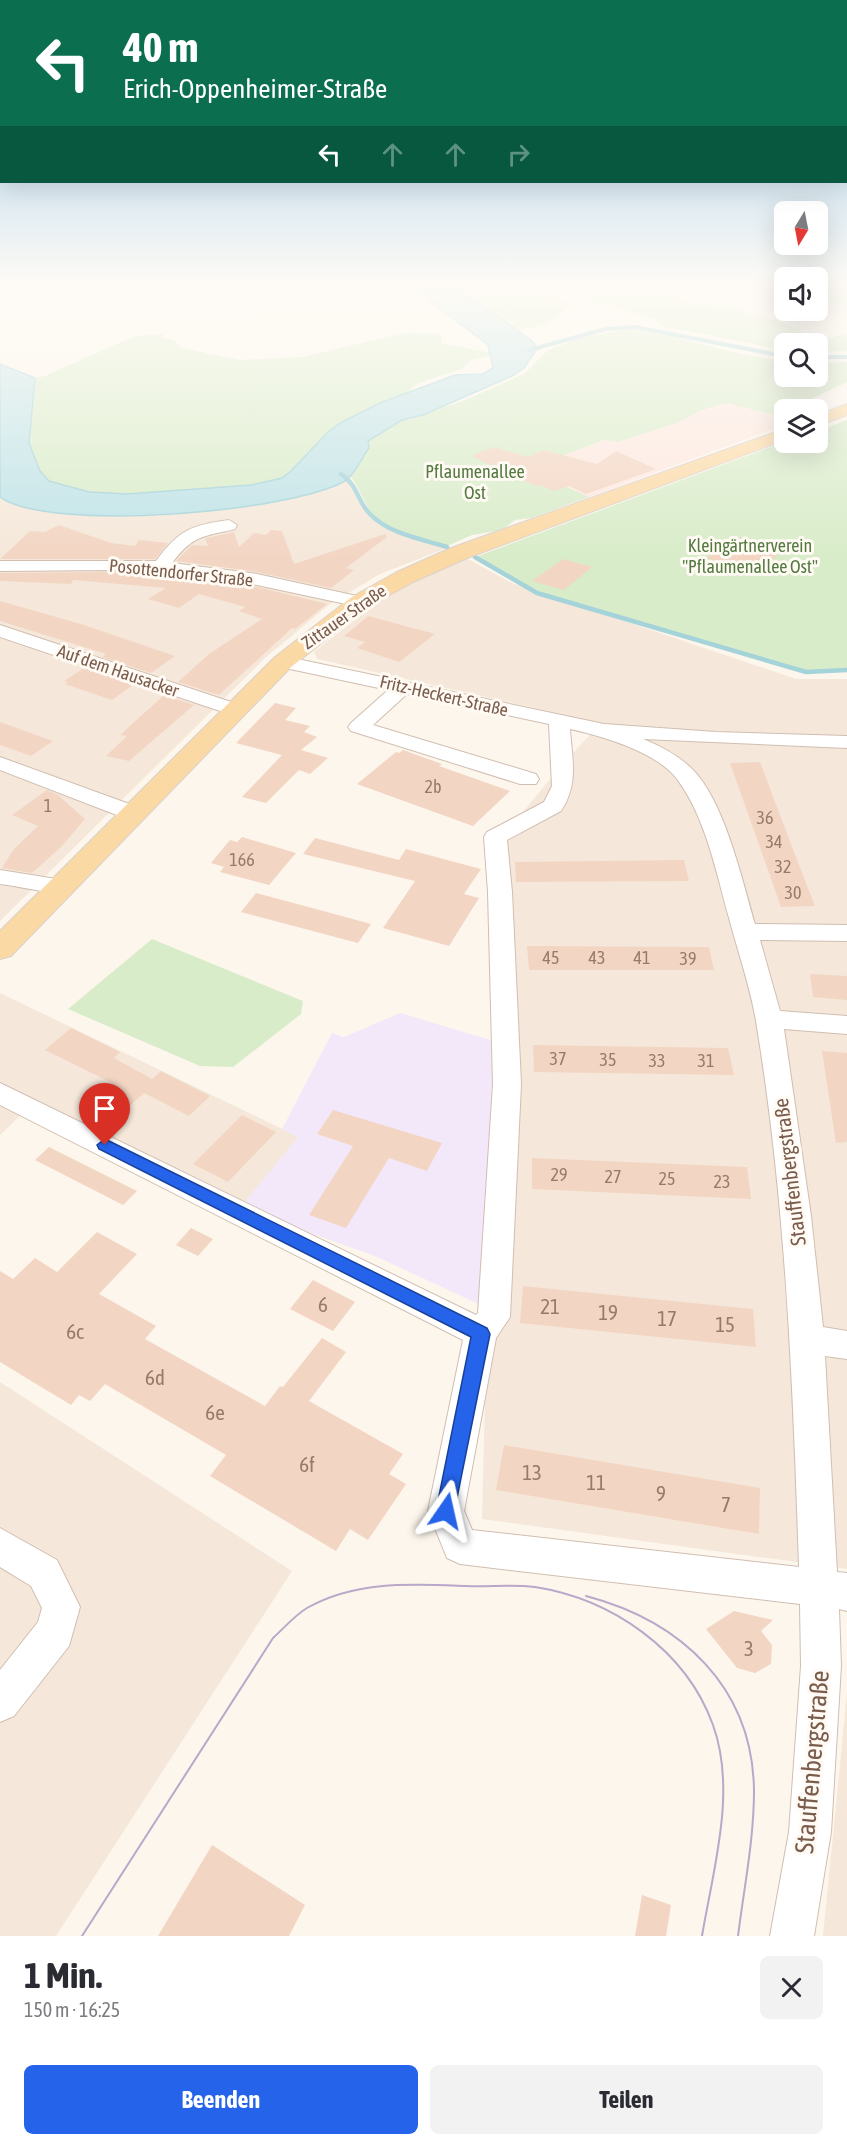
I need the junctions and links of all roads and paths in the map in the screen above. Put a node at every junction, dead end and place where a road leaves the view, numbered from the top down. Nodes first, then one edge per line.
1 (847, 409) edge
2 (828, 417) edge
3 (774, 438) edge
4 (229, 525) dead end
5 (0, 566) edge
6 (160, 567) junction
7 (360, 602) junction
8 (0, 631) edge
9 (283, 662) junction
10 (404, 686) junction
11 (236, 710) junction
12 (559, 722) junction
13 (604, 730) junction
14 (716, 738) junction
15 (847, 742) edge
16 (0, 763) edge
17 (684, 773) junction
18 (528, 779) dead end
19 (135, 814) junction
20 (0, 877) edge
21 (63, 887) junction
22 (746, 932) junction
23 (847, 933) edge
24 (0, 949) edge
25 (769, 1019) junction
26 (847, 1025) edge
27 (0, 1093) edge
28 (481, 1334) junction
29 (808, 1339) junction
30 (847, 1344) edge
31 (0, 1546) edge
32 (833, 1589) edge
33 (0, 1702) edge
34 (792, 1936) edge

1 - 2 main road
3 - 7 main road, Zittauer Straße
4 - 6 street
5 - 6 street, Posottendorfer Straße
6 - 7 street, Posottendorfer Straße
7 - 9 main road, Zittauer Straße
8 - 11 street, Auf dem Hausacker
9 - 10 street, Fritz-Heckert-Straße
9 - 11 main road, Zittauer Straße
10 - 12 street, Fritz-Heckert-Straße
10 - 18 street
11 - 19 main road, Zittauer Straße
12 - 13 street, Fritz-Heckert-Straße
12 - 28 street
13 - 14 street, Fritz-Heckert-Straße
13 - 17 street, Fritz-Heckert-Straße
14 - 15 street, Fritz-Heckert-Straße
14 - 17 street
16 - 19 street
17 - 22 street, Stauffenbergstraße
19 - 21 main road, Zittauer Straße
20 - 21 street
21 - 24 main road, Zittauer Straße
22 - 23 street
22 - 25 street, Stauffenbergstraße
25 - 26 street
25 - 29 street, Stauffenbergstraße
27 - 28 street
28 - 32 street
29 - 30 street
29 - 32 street, Stauffenbergstraße
31 - 33 street
32 - 34 street, Stauffenbergstraße

